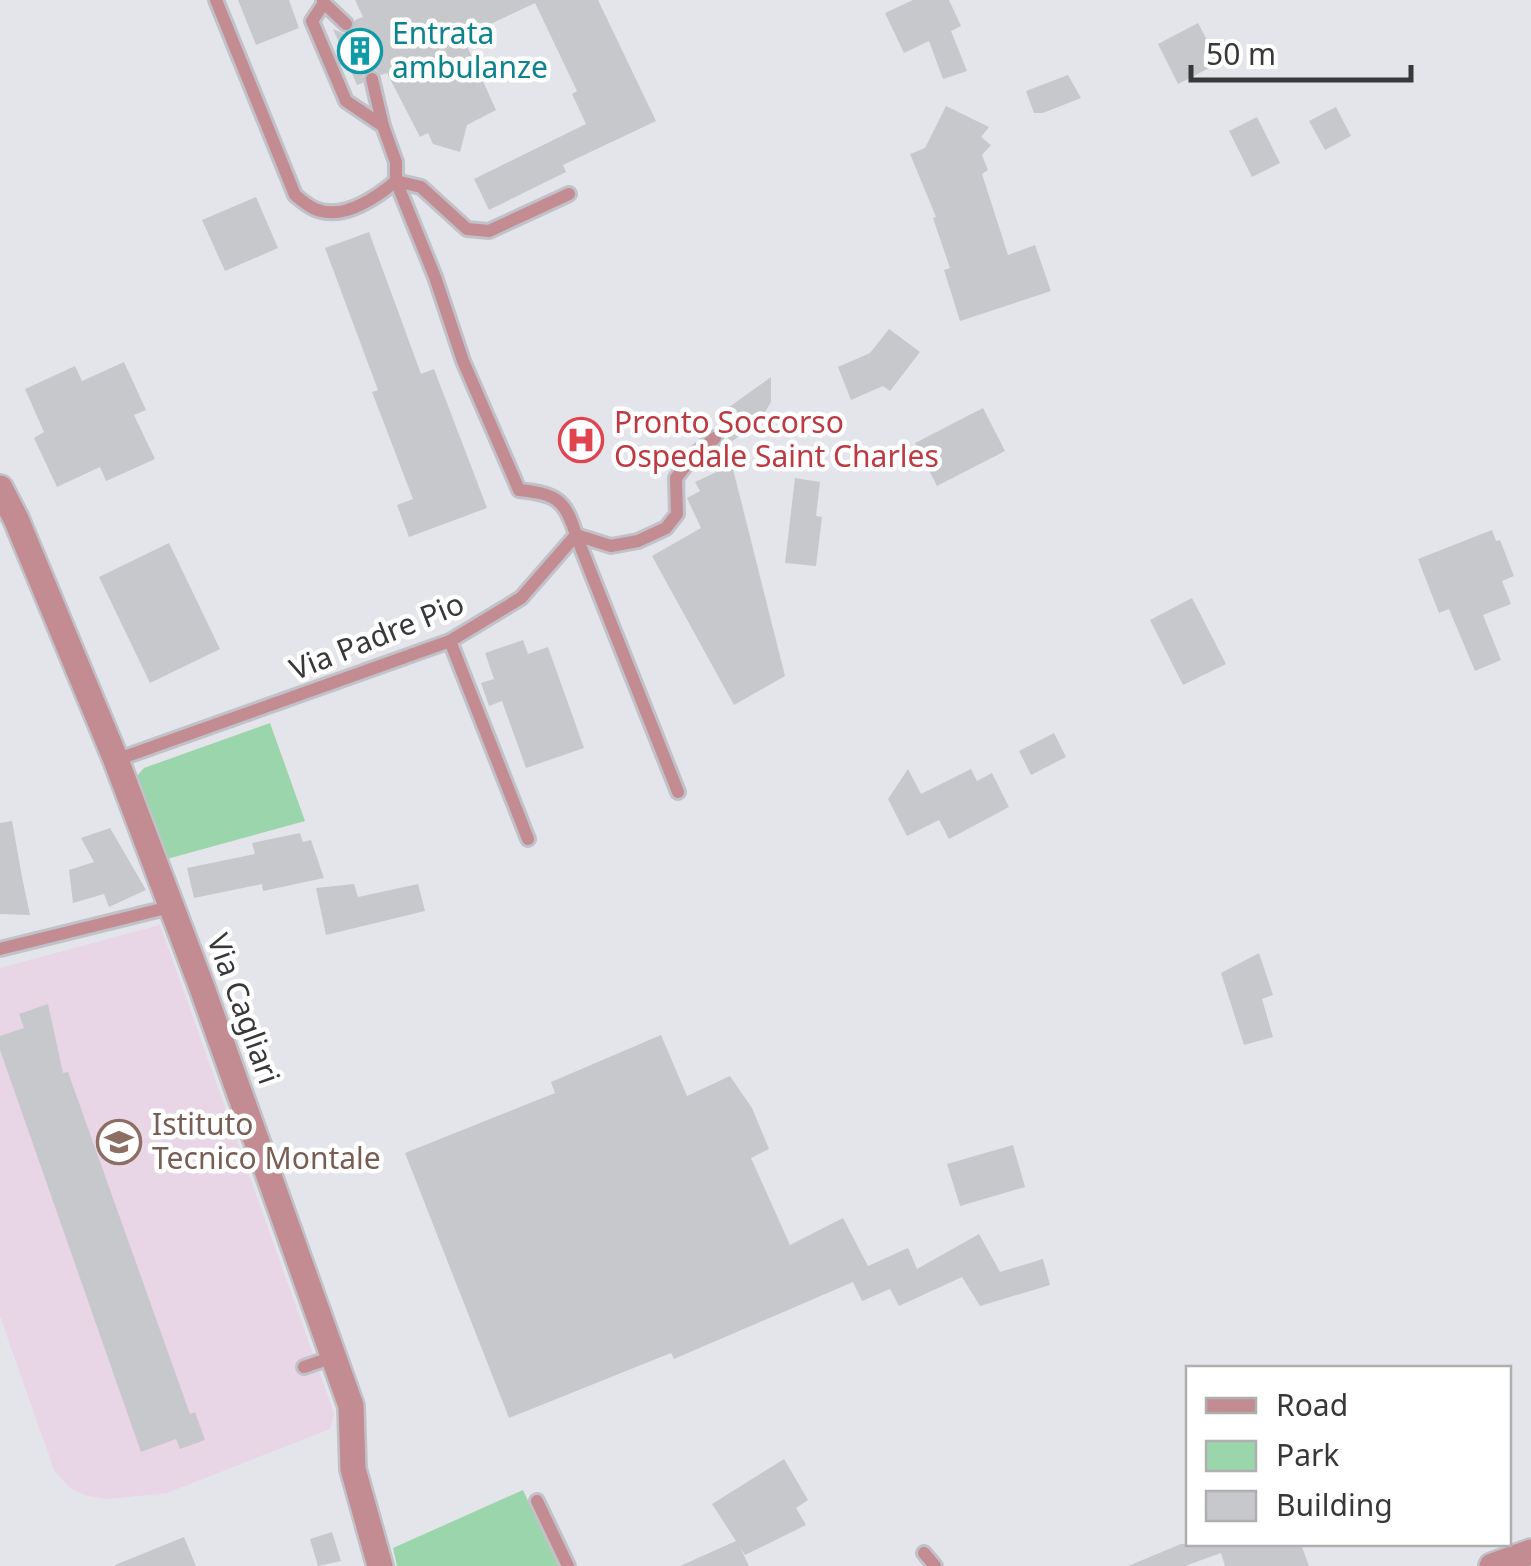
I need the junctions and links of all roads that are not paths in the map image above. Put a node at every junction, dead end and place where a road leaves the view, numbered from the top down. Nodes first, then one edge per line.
1 (216, 0) edge
2 (323, 2) edge
3 (346, 24) dead end
4 (372, 79) dead end
5 (383, 126) junction
6 (396, 181) junction
7 (569, 194) dead end
8 (715, 438) dead end
9 (0, 488) edge
10 (576, 534) junction
11 (450, 641) junction
12 (116, 760) junction
13 (678, 792) dead end
14 (528, 840) dead end
15 (170, 906) junction
16 (0, 949) edge
17 (333, 1357) junction
18 (304, 1367) dead end
19 (537, 1501) dead end
20 (1531, 1552) edge
21 (924, 1553) dead end
22 (380, 1566) edge
23 (568, 1566) edge
24 (935, 1566) edge
25 (1492, 1566) edge

1 - 6 lane
2 - 3 lane
2 - 5 lane
4 - 5 lane
5 - 6 lane
6 - 7 lane
6 - 10 lane
8 - 10 lane
9 - 12 street, Via Cagliari
10 - 11 lane, Via Padre Pio
10 - 13 lane
11 - 12 lane, Via Padre Pio
11 - 14 lane
12 - 15 street, Via Cagliari
15 - 16 lane
15 - 17 street, Via Cagliari
17 - 18 lane
17 - 22 street, Via Cagliari
19 - 23 lane
20 - 25 street
21 - 24 lane

